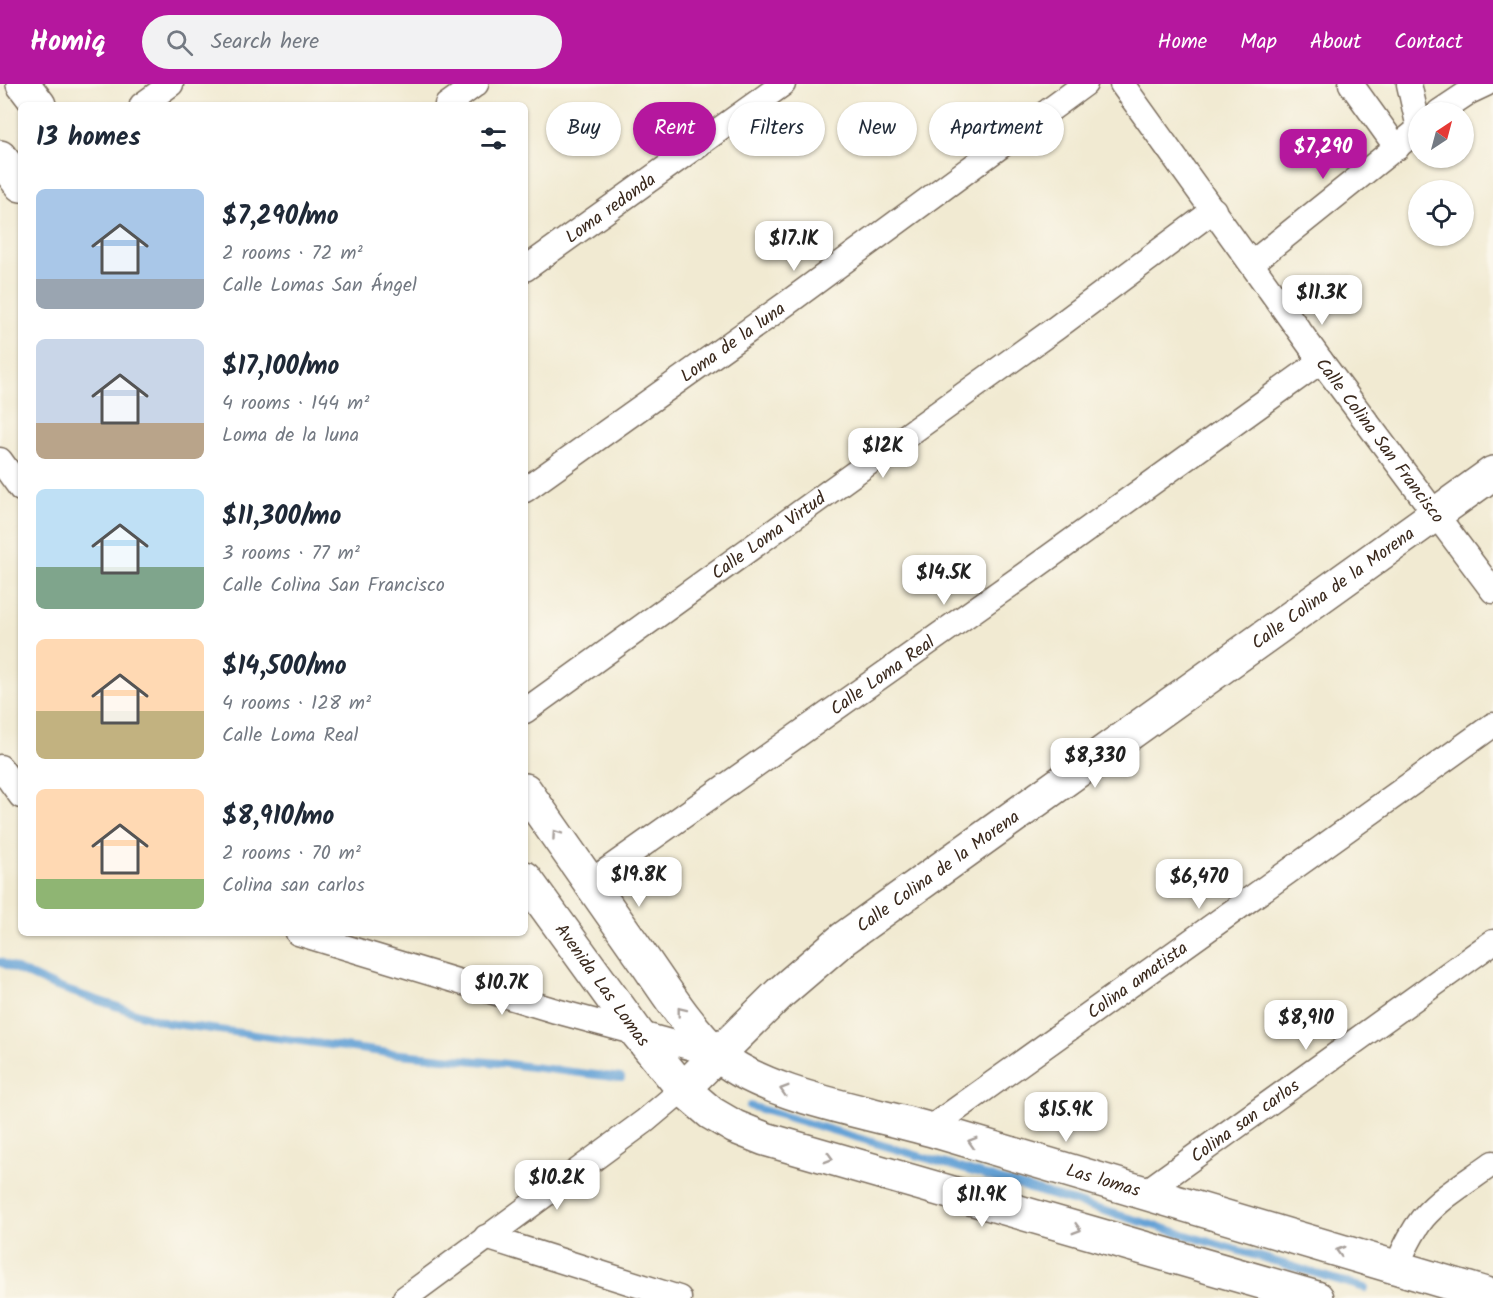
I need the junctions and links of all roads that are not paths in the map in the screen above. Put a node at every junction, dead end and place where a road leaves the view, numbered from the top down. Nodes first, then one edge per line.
1 (23, 84) edge
2 (171, 84) edge
3 (476, 84) edge
4 (783, 84) edge
5 (1085, 84) edge
6 (1122, 84) edge
7 (1351, 84) edge
8 (1409, 84) edge
9 (1486, 84) edge
10 (37, 102) edge
11 (146, 102) edge
12 (451, 102) edge
13 (1413, 102) edge
14 (1454, 102) edge
15 (1408, 138) edge
16 (1397, 147) junction
17 (0, 157) edge
18 (18, 181) edge
19 (1214, 210) junction
20 (1252, 263) junction
21 (528, 266) edge
22 (1321, 361) junction
23 (0, 460) edge
24 (1493, 473) edge
25 (18, 485) edge
26 (528, 488) edge
27 (1436, 515) junction
28 (1493, 591) edge
29 (528, 709) edge
30 (1493, 725) edge
31 (0, 767) edge
32 (18, 792) edge
33 (528, 794) edge
34 (528, 882) edge
35 (590, 882) junction
36 (315, 936) edge
37 (350, 942) edge
38 (1493, 942) edge
39 (638, 1034) junction
40 (718, 1055) junction
41 (683, 1089) junction
42 (929, 1129) junction
43 (1493, 1163) edge
44 (1144, 1193) junction
45 (486, 1237) junction
46 (1396, 1267) junction
47 (615, 1288) edge
48 (1493, 1296) edge
49 (406, 1298) edge
50 (679, 1298) edge
51 (1317, 1298) edge

1 - 10 street
2 - 11 street
3 - 12 street
4 - 21 street, Loma redonda
5 - 26 street, Loma de la luna
6 - 19 street, Calle Colina San Francisco
7 - 16 street
8 - 13 street
9 - 14 street
15 - 16 street
16 - 20 street
17 - 18 street
19 - 20 street, Calle Colina San Francisco
19 - 29 street, Calle Loma Virtud
20 - 22 street, Calle Colina San Francisco
22 - 27 street, Calle Colina San Francisco
22 - 35 street, Calle Loma Real
23 - 25 street
24 - 27 street, Calle Colina de la Morena
27 - 28 street, Calle Colina San Francisco
27 - 40 street, Calle Colina de la Morena
30 - 42 street, Colina amatista
31 - 32 street
35 -> 33 street
34 - 39 street, Avenida Las Lomas
40 -> 35 street
36 - 37 street
37 - 39 street
38 - 44 street, Colina san carlos
39 - 40 street
39 - 41 street, Avenida Las Lomas
40 - 41 street, Calle Colina de la Morena
42 -> 40 street, Las lomas
41 - 45 street, Calle Colina de la Morena
41 -> 51 street
44 -> 42 street, Las lomas
43 - 46 street
46 -> 44 street, Las lomas
45 - 47 street
45 - 49 street, Calle Colina de la Morena
46 - 48 street, Las lomas
47 - 50 street

